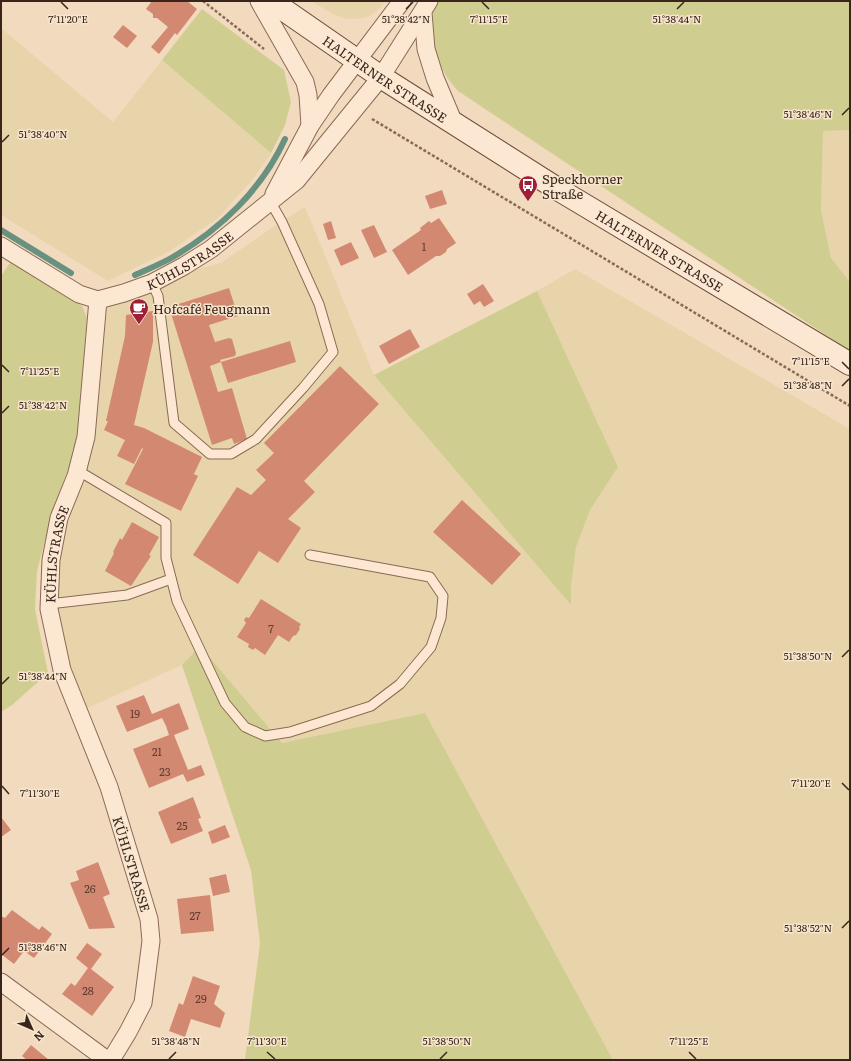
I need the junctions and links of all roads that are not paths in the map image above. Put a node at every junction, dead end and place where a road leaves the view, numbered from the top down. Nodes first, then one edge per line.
1 (259, 1) edge
2 (271, 1) edge
3 (402, 1) edge
4 (426, 7) edge
5 (356, 60) junction
6 (381, 77) junction
7 (454, 123) junction
8 (310, 126) junction
9 (270, 202) junction
10 (1, 246) edge
11 (152, 283) junction
12 (98, 300) junction
13 (850, 364) edge
14 (77, 470) junction
15 (310, 555) dead end
16 (171, 579) junction
17 (50, 604) junction
18 (1, 982) edge
19 (107, 1060) edge
20 (111, 1060) edge

1 - 8 street
2 - 5 main road, HALTERNER STRASSE
3 - 5 street
4 - 6 street
4 - 7 street
5 - 6 main road, HALTERNER STRASSE
5 - 8 street, KÜHLSTRASSE
6 - 7 main road, HALTERNER STRASSE
6 - 9 street, KÜHLSTRASSE
7 - 13 main road, HALTERNER STRASSE
8 - 9 street, KÜHLSTRASSE
9 - 11 street, KÜHLSTRASSE
9 - 11 lane
10 - 12 street
11 - 12 street, KÜHLSTRASSE
12 - 14 street, KÜHLSTRASSE
14 - 16 lane
14 - 17 street, KÜHLSTRASSE
15 - 16 lane
16 - 17 lane
17 - 20 street, KÜHLSTRASSE
18 - 19 street

